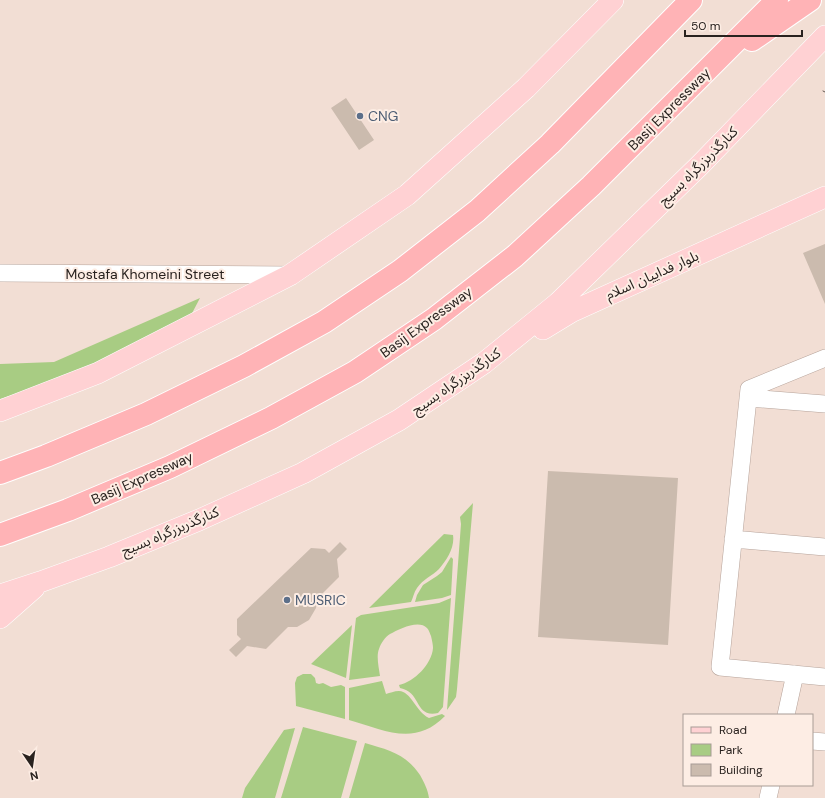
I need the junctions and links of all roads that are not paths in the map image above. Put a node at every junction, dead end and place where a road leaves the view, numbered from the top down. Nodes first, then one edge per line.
1 (613, 0) edge
2 (691, 0) edge
3 (777, 0) edge
4 (810, 0) edge
5 (825, 36) edge
6 (709, 69) junction
7 (825, 197) edge
8 (0, 273) edge
9 (290, 275) junction
10 (825, 358) edge
11 (484, 363) junction
12 (748, 394) junction
13 (825, 404) edge
14 (0, 411) edge
15 (0, 473) edge
16 (0, 535) edge
17 (733, 539) junction
18 (825, 547) edge
19 (40, 582) junction
20 (0, 595) edge
21 (0, 618) edge
22 (795, 674) junction
23 (825, 677) edge
24 (786, 714) edge
25 (813, 741) edge
26 (825, 742) edge
27 (771, 786) edge
28 (768, 798) edge

1 - 9 main road
2 - 15 highway
3 - 6 highway, Basij Expressway
4 - 6 highway
5 - 11 main road, کنارگذربزرگراه بسیج
6 - 16 highway, Basij Expressway
7 - 11 main road, بلوار فداییان اسلام
8 - 9 street, Mostafa Khomeini Street
9 - 14 main road
10 - 12 street
11 - 19 main road, کنارگذربزرگراه بسیج
12 - 13 street
12 - 17 street
17 - 18 street
17 - 22 street
19 - 20 main road, کنارگذربزرگراه بسیج
19 - 21 main road
22 - 23 street
22 - 24 street
25 - 26 street
27 - 28 street

